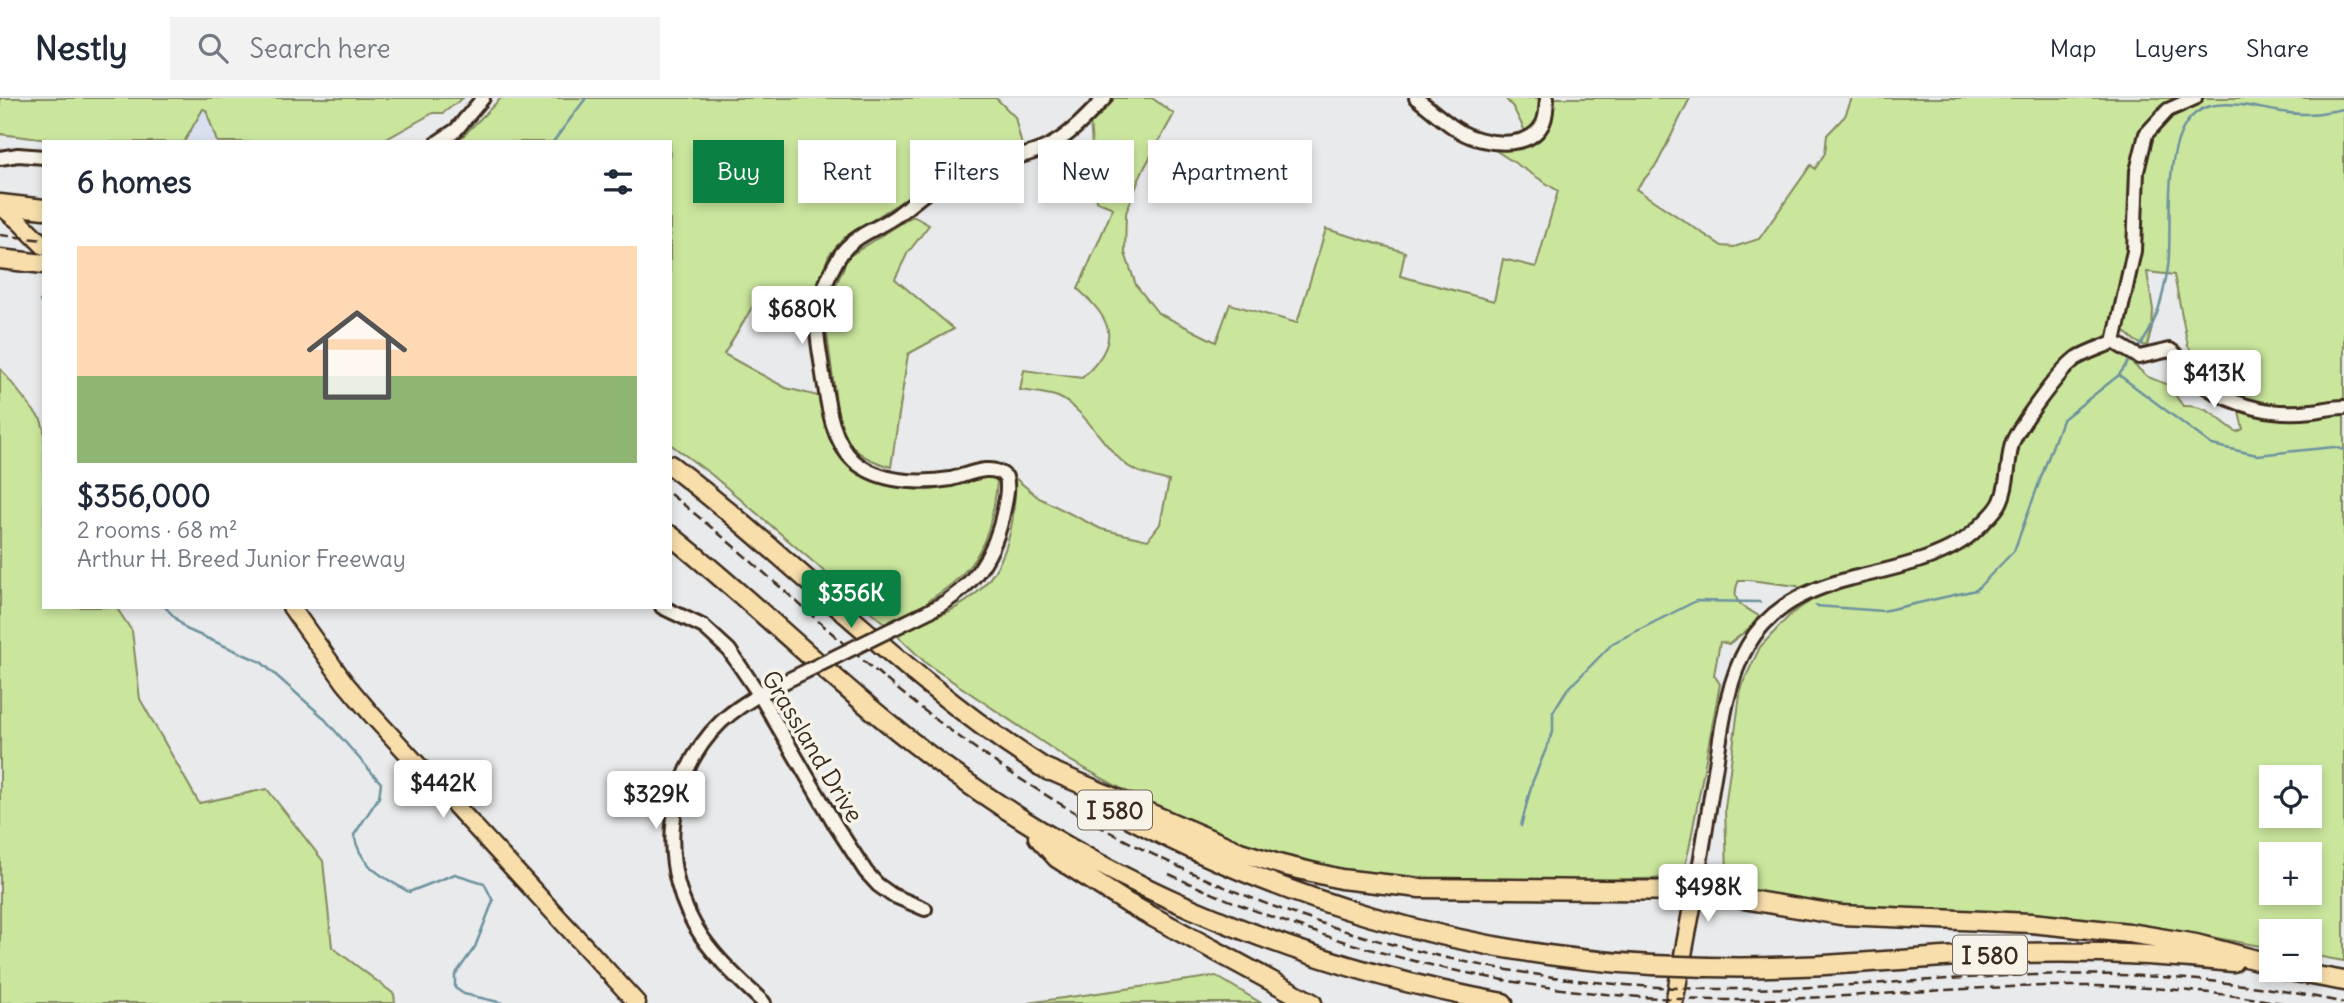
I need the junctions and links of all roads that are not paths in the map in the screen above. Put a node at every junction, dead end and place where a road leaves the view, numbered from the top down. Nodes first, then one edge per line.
1 (484, 98) edge
2 (1105, 98) edge
3 (1416, 98) edge
4 (1547, 98) edge
5 (2194, 98) edge
6 (441, 140) edge
7 (42, 157) edge
8 (0, 158) edge
9 (0, 205) edge
10 (42, 209) edge
11 (42, 244) edge
12 (0, 259) edge
13 (42, 264) edge
14 (2114, 342) junction
15 (2344, 407) edge
16 (672, 467) edge
17 (672, 537) edge
18 (292, 609) edge
19 (667, 609) edge
20 (759, 694) junction
21 (1040, 766) junction
22 (1027, 824) junction
23 (1695, 891) junction
24 (925, 909) dead end
25 (2259, 962) edge
26 (2259, 965) edge
27 (2322, 977) edge
28 (2344, 981) edge
29 (637, 1003) edge
30 (764, 1003) edge
31 (1312, 1003) edge
32 (1503, 1003) edge
33 (1674, 1003) edge

1 - 6 street
2 - 20 street, bridge
3 - 4 street
5 - 14 street
7 - 8 street
9 - 10 highway
9 - 11 main road
12 - 13 highway
14 - 15 street
14 - 23 street
16 - 21 highway, I 580
17 - 22 highway, I 580
18 - 29 main road
19 - 20 street, Grassland Drive
20 - 24 street, Grassland Drive
20 - 30 street
21 - 23 highway
21 - 26 highway, I 580, bridge
22 - 31 highway
22 - 32 highway, I 580
23 - 25 highway
23 - 33 main road
27 - 28 highway

